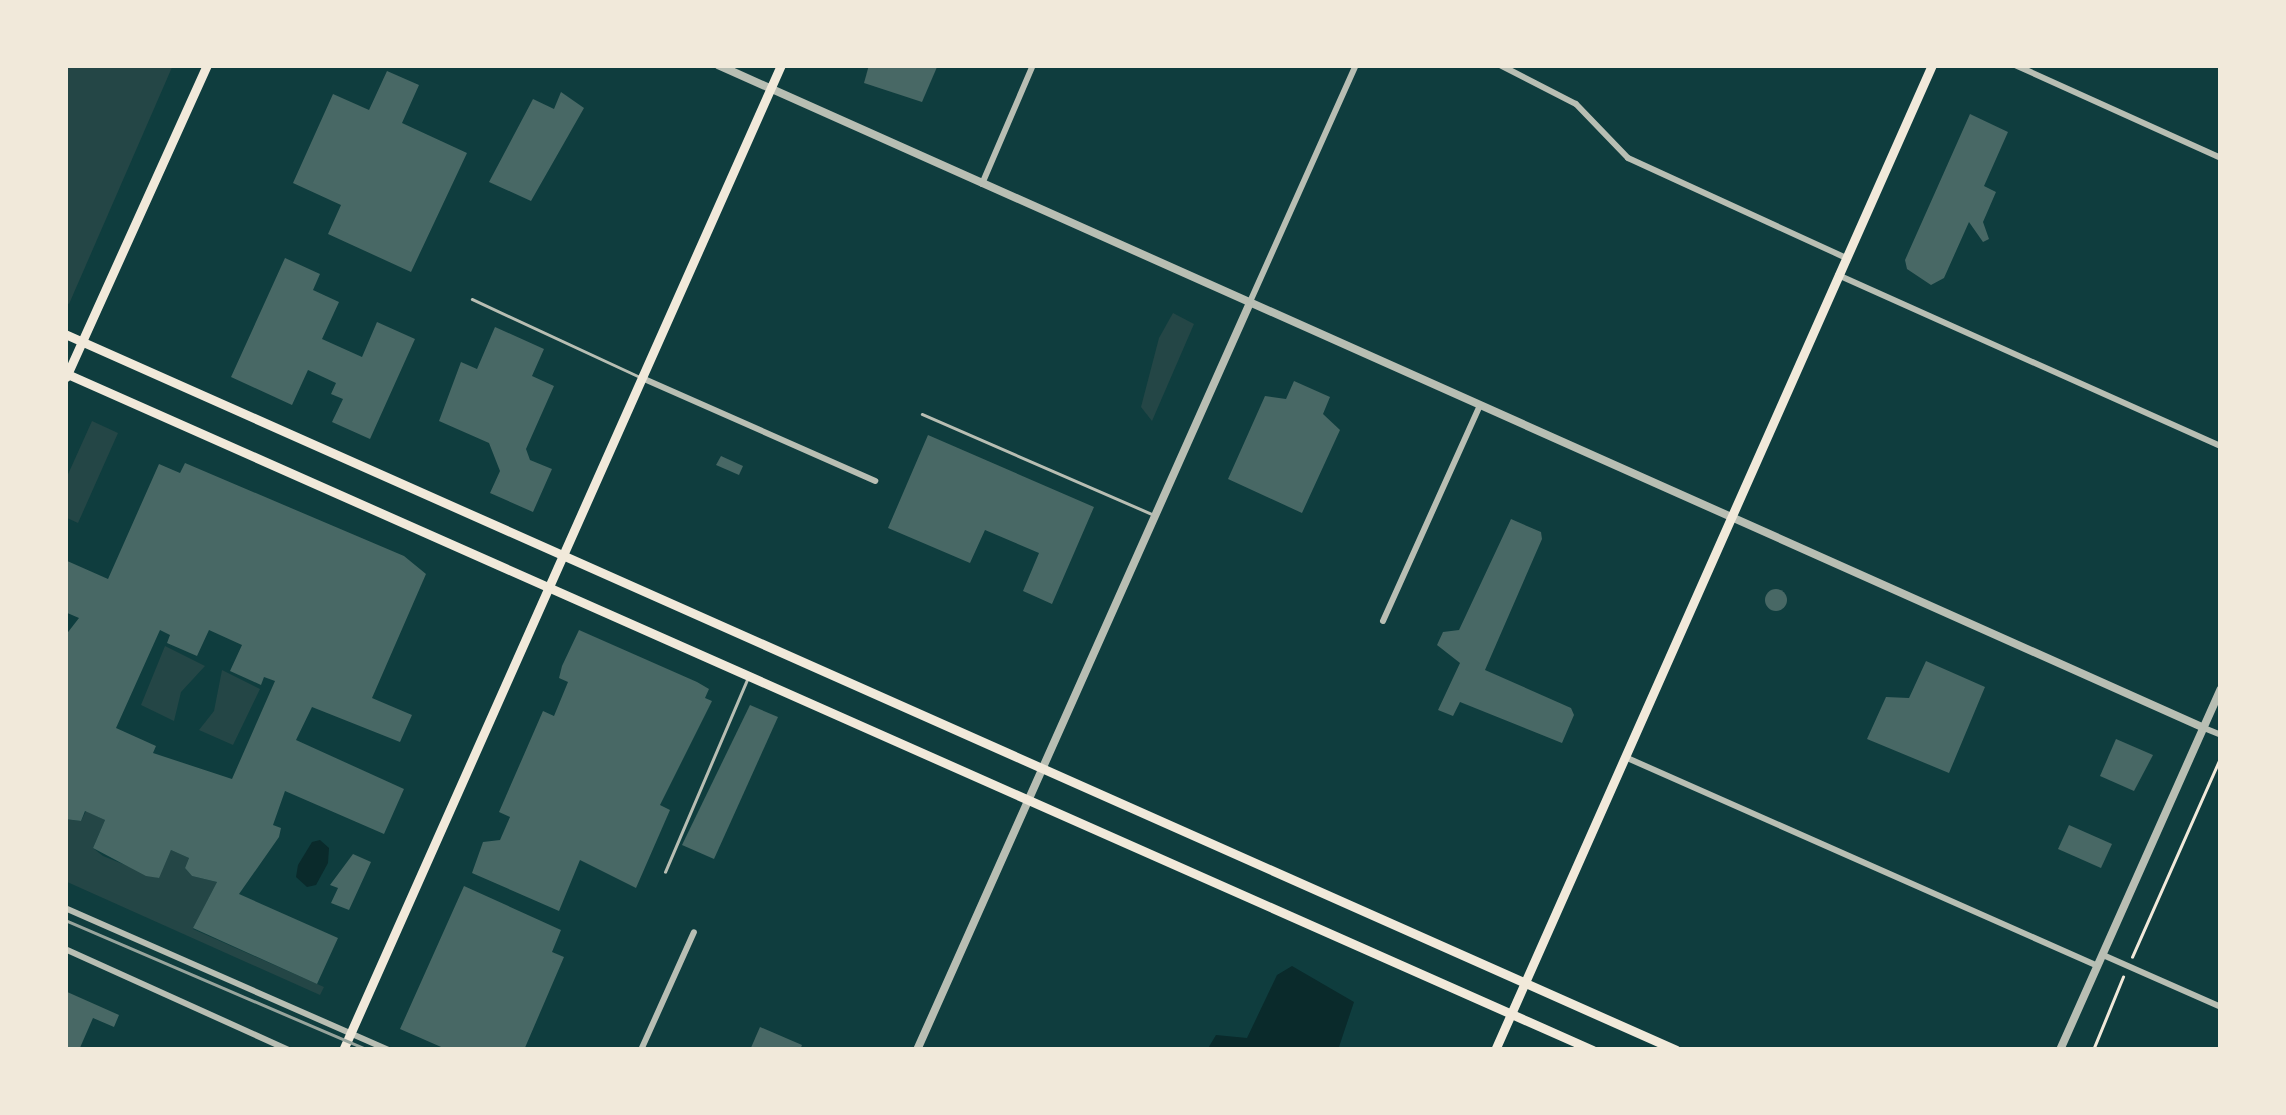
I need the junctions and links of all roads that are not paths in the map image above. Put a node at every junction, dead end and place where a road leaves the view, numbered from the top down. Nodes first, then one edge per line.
1 (207, 65) edge
2 (718, 65) edge
3 (781, 65) edge
4 (1033, 65) edge
5 (1356, 65) edge
6 (1500, 65) edge
7 (1932, 65) edge
8 (2014, 65) edge
9 (771, 88) junction
10 (2221, 158) edge
11 (982, 184) junction
12 (1846, 258) junction
13 (1838, 276) junction
14 (472, 299) dead end
15 (1249, 305) junction
16 (65, 334) edge
17 (82, 342) junction
18 (66, 376) edge
19 (640, 378) junction
20 (1479, 407) junction
21 (922, 414) dead end
22 (2221, 446) edge
23 (875, 481) dead end
24 (1155, 515) junction
25 (1730, 518) junction
26 (563, 555) junction
27 (550, 584) junction
28 (1384, 621) dead end
29 (750, 674) junction
30 (2221, 689) edge
31 (2204, 728) junction
32 (2221, 735) edge
33 (1625, 757) junction
34 (1042, 769) junction
35 (1030, 798) junction
36 (665, 872) dead end
37 (65, 908) edge
38 (694, 932) dead end
39 (65, 949) edge
40 (2103, 955) junction
41 (2098, 966) junction
42 (1524, 984) junction
43 (2221, 1007) edge
44 (1511, 1014) junction
45 (350, 1033) junction
46 (289, 1050) edge
47 (343, 1050) edge
48 (389, 1050) edge
49 (641, 1050) edge
50 (918, 1050) edge
51 (1495, 1050) edge
52 (1593, 1050) edge
53 (1676, 1050) edge
54 (2060, 1050) edge

1 - 17 main road
2 - 9 street
3 - 9 main road
4 - 11 street
5 - 15 street
6 - 12 street
7 - 12 main road
8 - 10 street
9 - 11 street
9 - 19 main road
11 - 15 street
12 - 13 main road
13 - 22 street
13 - 25 main road
14 - 19 lane
15 - 20 street
15 - 24 street
16 - 17 main road
17 - 18 main road
17 - 26 main road
18 - 27 main road
19 - 23 street
19 - 26 main road
20 - 25 street
20 - 28 street
21 - 24 lane
24 - 34 street
25 - 31 street
25 - 33 main road
26 - 27 main road
26 - 34 main road
27 - 29 main road
27 - 45 main road
29 - 35 main road
29 - 36 lane
30 - 31 street
31 - 32 street
31 - 40 street
33 - 41 street
33 - 42 main road
34 - 35 street
34 - 42 main road
35 - 44 main road
35 - 50 street
37 - 45 street
38 - 49 street
39 - 46 street
40 - 41 street
40 - 43 street
41 - 54 street
42 - 44 main road
42 - 53 main road
44 - 51 main road
44 - 52 main road
45 - 47 main road
45 - 48 street

